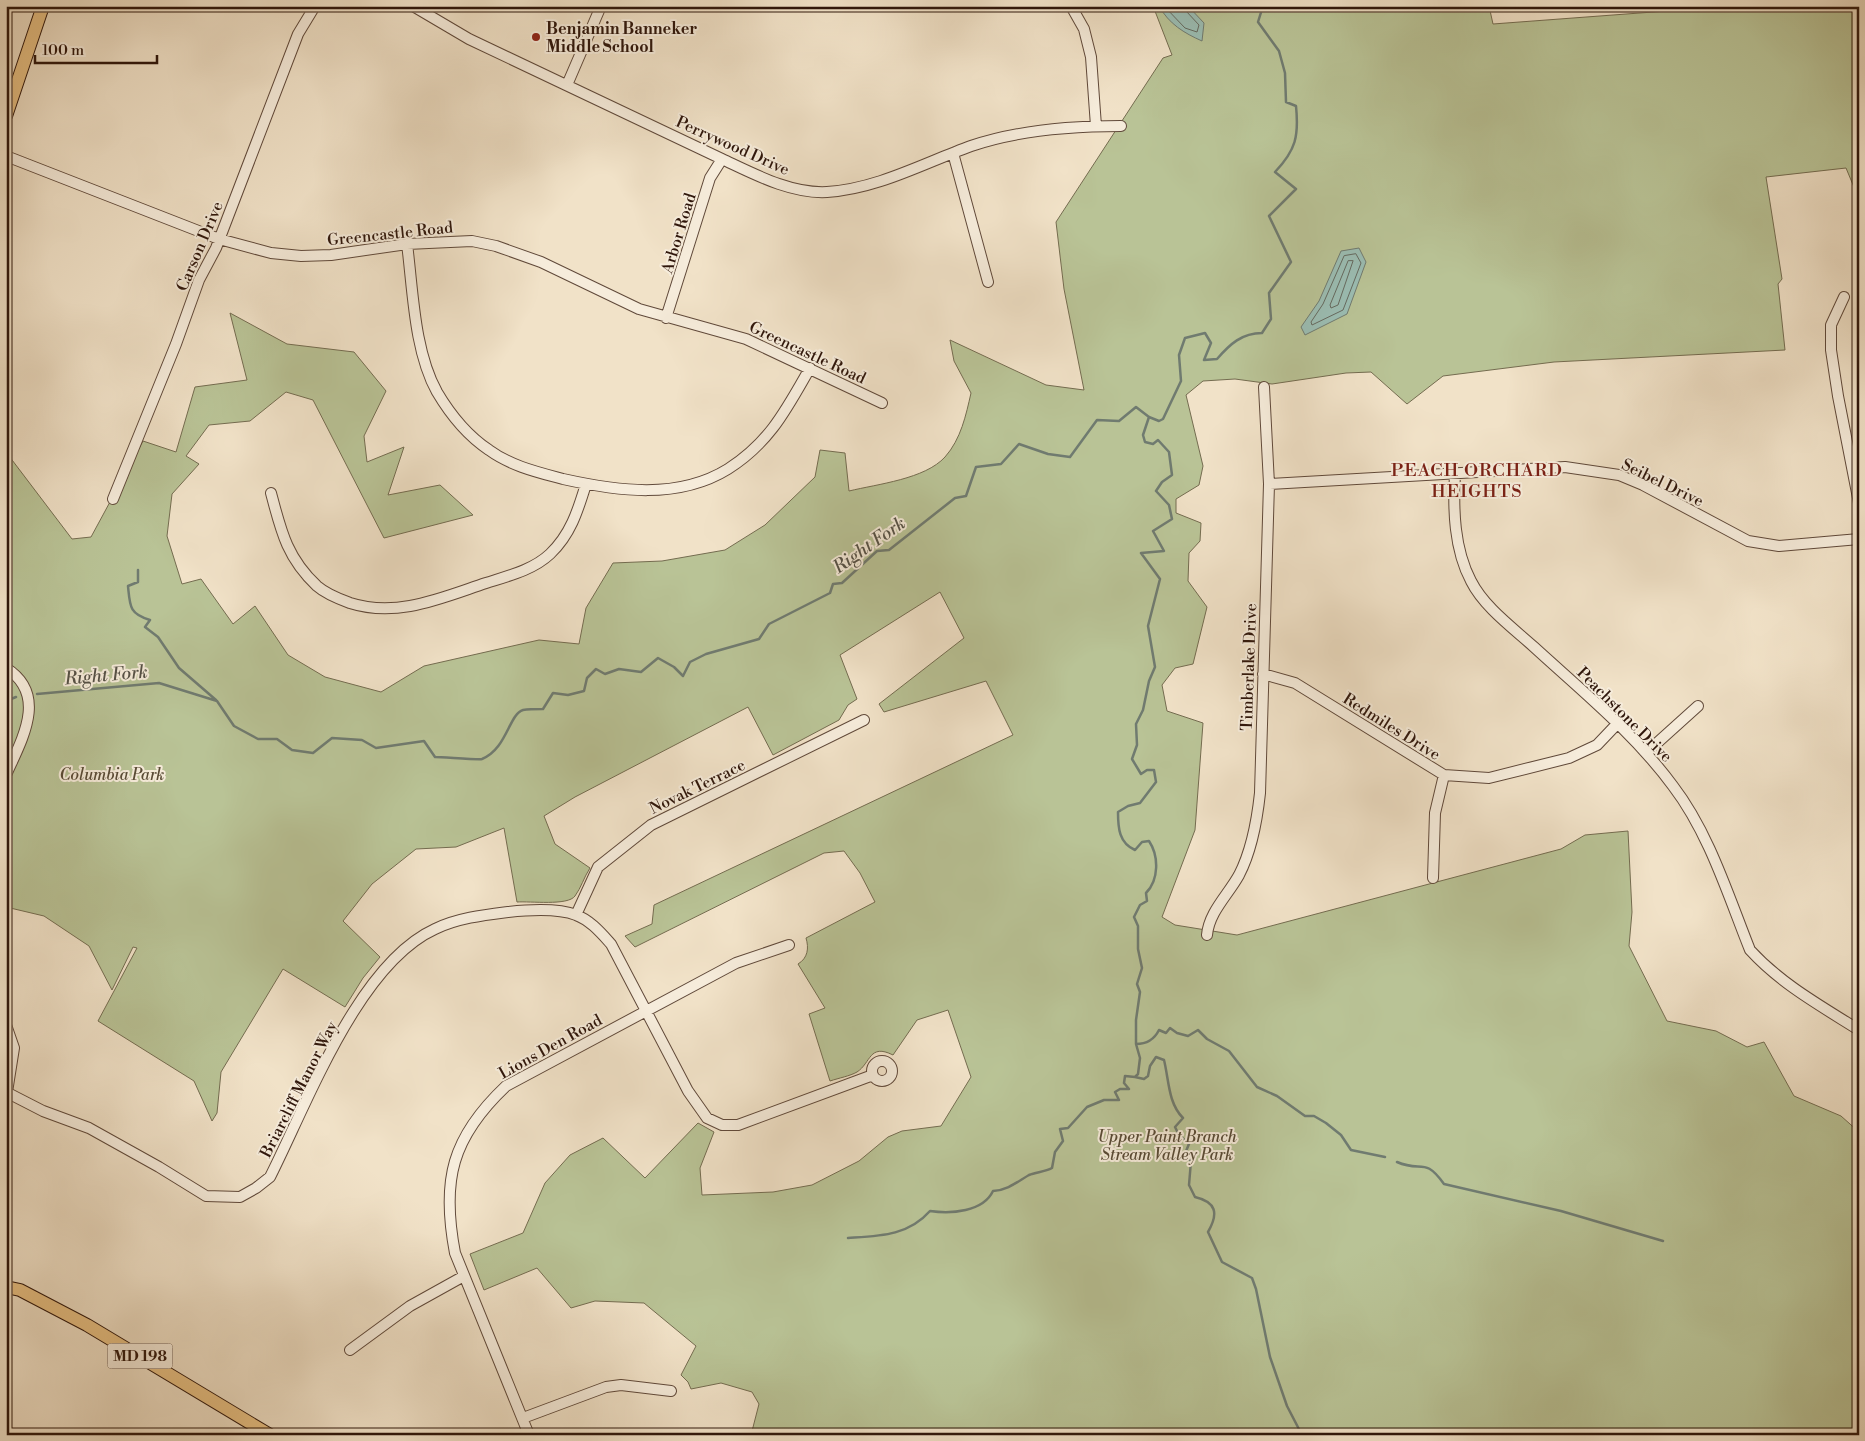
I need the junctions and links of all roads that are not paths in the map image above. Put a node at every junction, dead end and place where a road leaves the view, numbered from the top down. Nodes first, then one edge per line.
1 (44, 6) edge
2 (315, 6) edge
3 (413, 6) edge
4 (601, 6) edge
5 (1071, 6) edge
6 (567, 84) junction
7 (6, 116) edge
8 (1096, 126) junction
9 (1121, 126) dead end
10 (953, 153) junction
11 (6, 156) edge
12 (722, 159) junction
13 (219, 239) junction
14 (407, 244) junction
15 (988, 282) dead end
16 (1844, 297) dead end
17 (666, 318) junction
18 (810, 368) junction
19 (1264, 387) dead end
20 (882, 403) dead end
21 (1455, 474) junction
22 (586, 484) junction
23 (1269, 484) junction
24 (272, 493) dead end
25 (112, 499) dead end
26 (1859, 503) edge
27 (1859, 539) edge
28 (6, 668) edge
29 (1263, 674) junction
30 (1698, 706) dead end
31 (864, 720) dead end
32 (1617, 724) junction
33 (1647, 752) junction
34 (6, 775) edge
35 (1444, 775) junction
36 (1433, 878) dead end
37 (576, 915) junction
38 (1207, 935) dead end
39 (789, 945) dead end
40 (647, 1009) junction
41 (6, 1025) edge
42 (1859, 1030) edge
43 (873, 1075) dead end
44 (6, 1092) edge
45 (464, 1276) junction
46 (6, 1287) edge
47 (350, 1350) dead end
48 (671, 1390) dead end
49 (523, 1418) junction
50 (270, 1435) edge
51 (529, 1435) edge

1 - 7 main road
2 - 13 street, Carson Drive
3 - 6 street, Perrywood Drive
4 - 6 street
5 - 8 street
6 - 12 street, Perrywood Drive
8 - 9 street, Perrywood Drive
8 - 10 street, Perrywood Drive
10 - 12 street, Perrywood Drive
10 - 15 street
11 - 13 street, Greencastle Road
12 - 17 street, Arbor Road
13 - 14 street, Greencastle Road
13 - 25 street, Carson Drive
14 - 17 street, Greencastle Road
14 - 22 street
16 - 26 street
17 - 18 street, Greencastle Road
18 - 20 street, Greencastle Road
18 - 22 street
19 - 23 street, Timberlake Drive
21 - 23 street, Seibel Drive
21 - 27 street, Seibel Drive
21 - 32 street, Peachstone Drive
22 - 24 street
23 - 29 street, Timberlake Drive
28 - 34 street
29 - 35 street, Redmiles Drive
29 - 38 street, Timberlake Drive
30 - 33 street
31 - 37 street, Novak Terrace
32 - 33 street, Peachstone Drive
32 - 35 street, Redmiles Drive
33 - 42 street, Peachstone Drive
35 - 36 street
37 - 40 street, Briarcliff Manor Way
37 - 44 street, Briarcliff Manor Way
39 - 40 street, Lions Den Road
40 - 43 street, Briarcliff Manor Way
40 - 45 street, Lions Den Road
41 - 44 street
45 - 47 street
45 - 49 street, Lions Den Road
46 - 50 main road, MD 198
48 - 49 street
49 - 51 street, Lions Den Road

